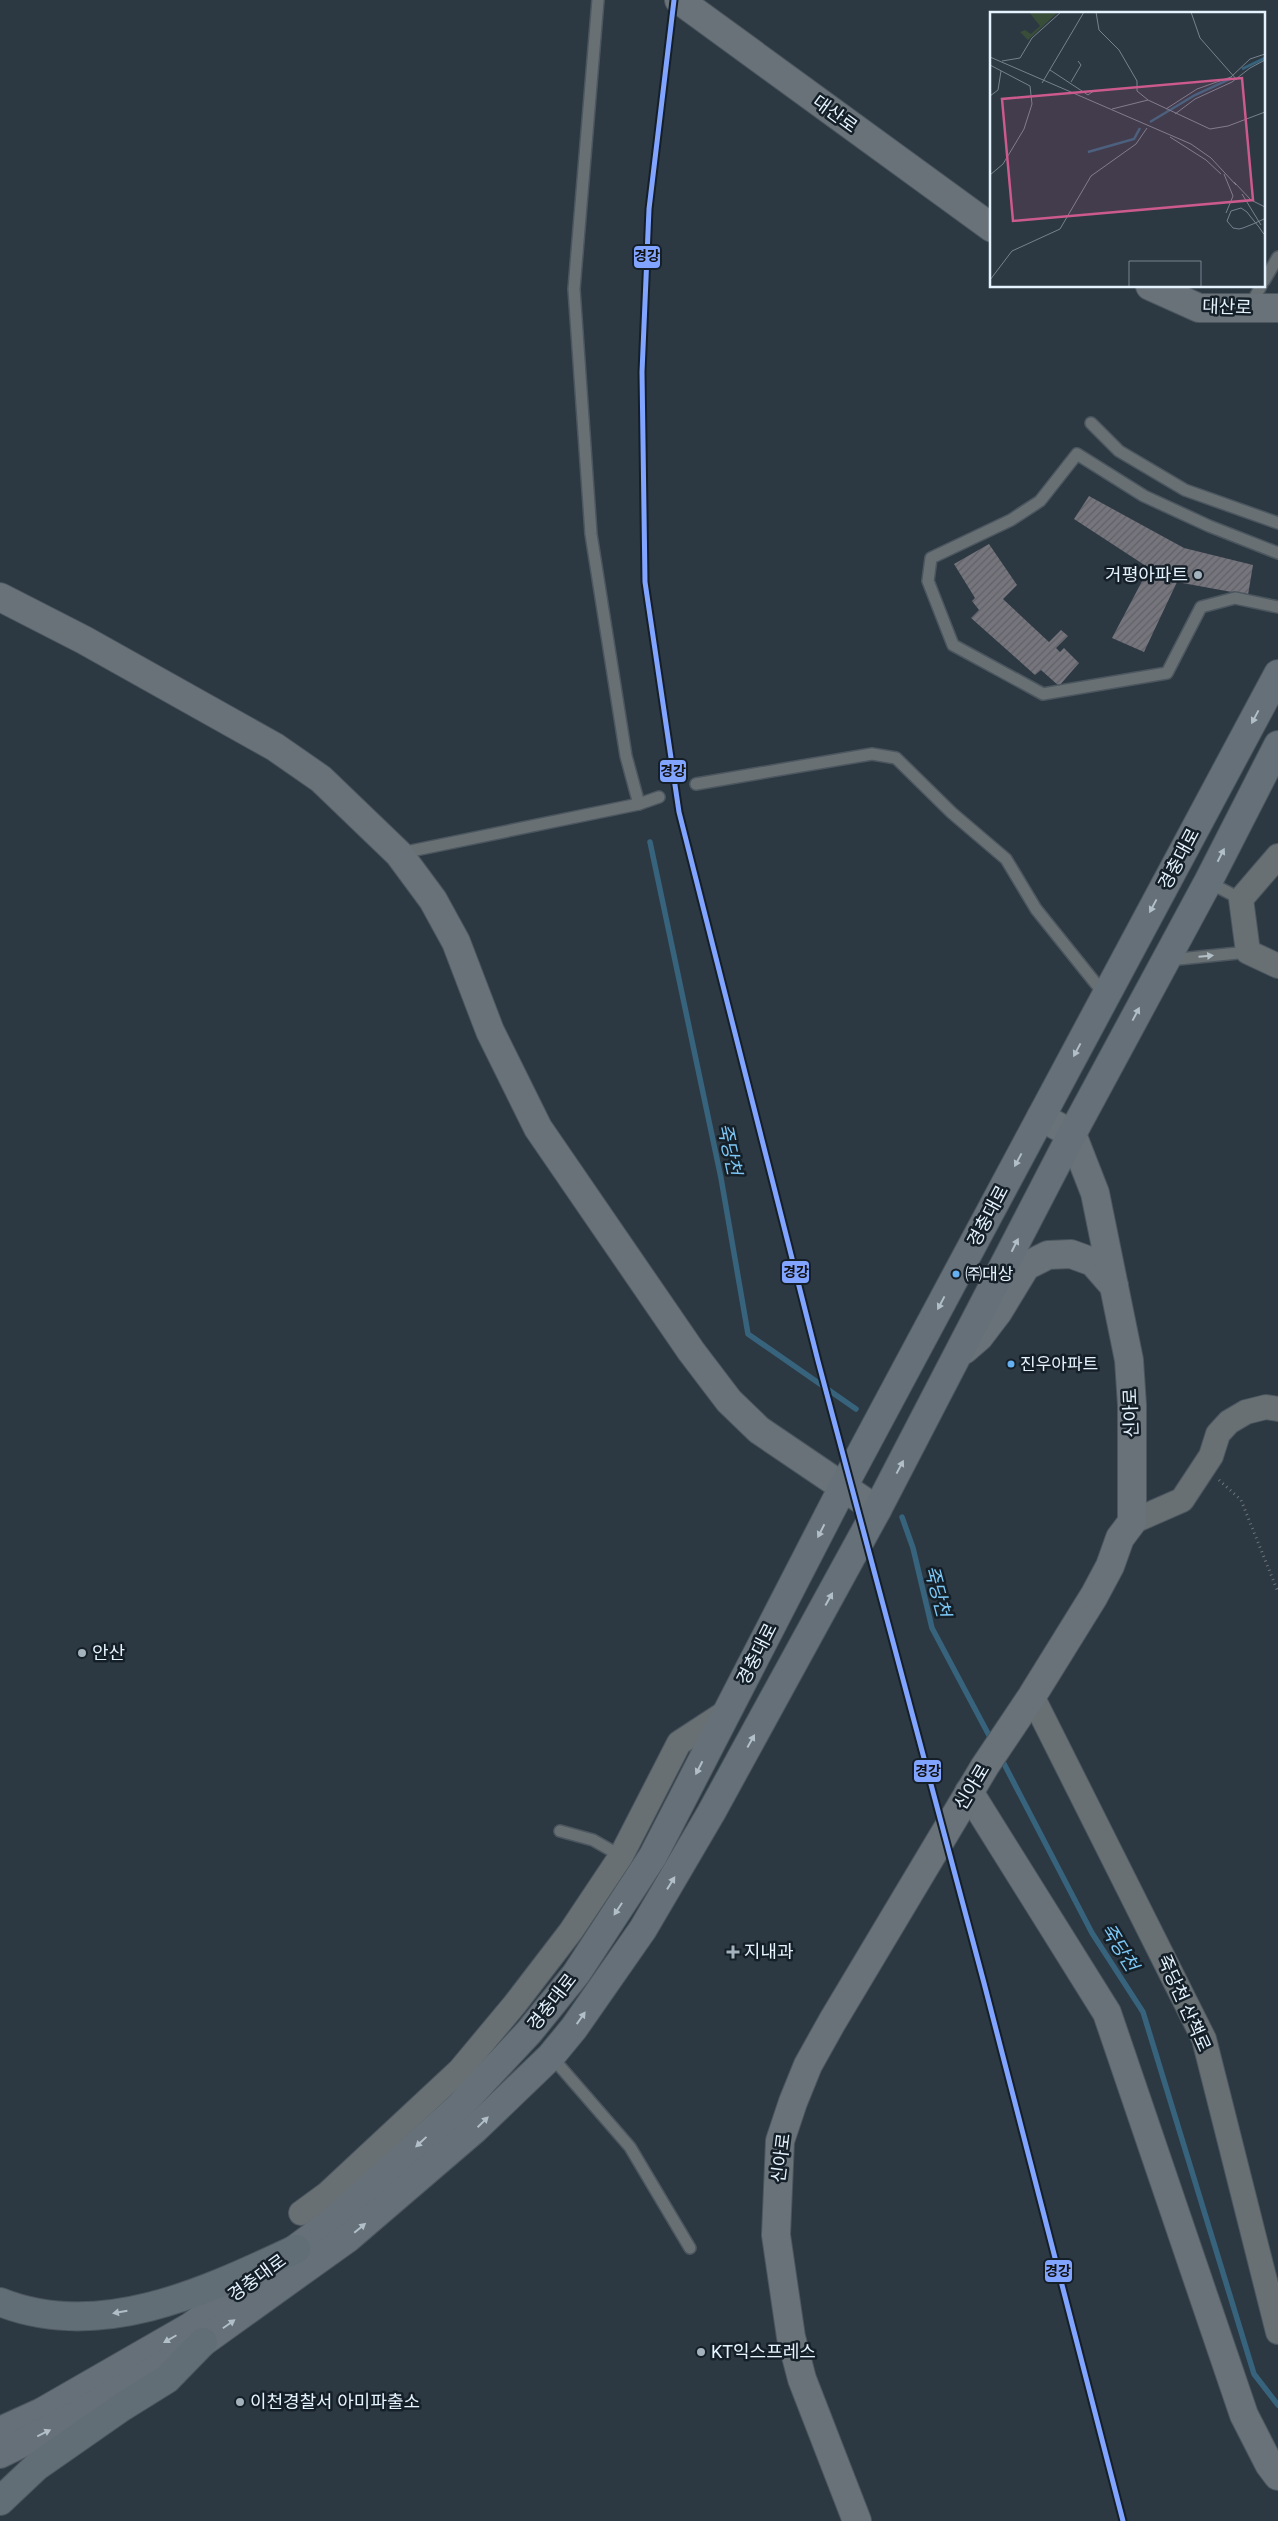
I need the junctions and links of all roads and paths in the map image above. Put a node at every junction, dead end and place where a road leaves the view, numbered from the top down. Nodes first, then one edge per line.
1 (598, 0) edge
2 (679, 0) edge
3 (990, 227) edge
4 (1278, 257) edge
5 (1266, 278) edge
6 (1154, 288) edge
7 (1255, 297) edge
8 (1278, 308) edge
9 (1091, 423) dead end
10 (1278, 523) edge
11 (1278, 553) edge
12 (0, 597) edge
13 (1278, 607) edge
14 (1278, 674) edge
15 (1278, 745) edge
16 (696, 784) dead end
17 (659, 797) dead end
18 (639, 804) junction
19 (399, 854) junction
20 (1278, 856) edge
21 (1208, 882) junction
22 (1241, 900) junction
23 (1248, 952) junction
24 (1165, 960) junction
25 (1278, 966) edge
26 (1106, 996) junction
27 (1041, 1117) junction
28 (1072, 1134) junction
29 (1114, 1286) junction
30 (961, 1352) junction
31 (1278, 1409) edge
32 (1204, 1466) junction
33 (844, 1487) junction
34 (878, 1510) junction
35 (1132, 1522) junction
36 (1278, 1592) edge
37 (1032, 1696) junction
38 (728, 1711) junction
39 (969, 1792) junction
40 (560, 1831) dead end
41 (621, 1856) junction
42 (508, 2013) junction
43 (529, 2032) junction
44 (551, 2056) junction
45 (301, 2213) dead end
46 (690, 2248) dead end
47 (296, 2249) junction
48 (0, 2302) edge
49 (1278, 2332) edge
50 (203, 2342) junction
51 (0, 2431) edge
52 (0, 2454) edge
53 (1275, 2467) edge
54 (0, 2501) edge
55 (857, 2521) edge

1 - 18 lane
2 - 3 street, 대산로
4 - 5 lane
6 - 7 street, 대산로
7 - 8 street, 대산로
9 - 10 lane
11 - 13 lane
12 - 19 street
14 -> 26 main road, 경충대로
21 -> 15 main road, 경충대로
16 - 26 lane
17 - 18 lane
18 - 19 lane
19 - 33 street
20 - 22 street
21 - 22 lane
21 - 24 main road, 경충대로
22 - 23 street
24 -> 23 lane
23 - 25 street
28 -> 24 main road, 경충대로
26 -> 27 main road, 경충대로
27 - 28 street
27 -> 33 main road, 경충대로
28 - 29 street, 신아로
30 -> 28 main road, 경충대로
29 - 30 street
29 - 35 street, 신아로
34 -> 30 main road, 경충대로
31 - 32 street
32 - 35 street
32 - 36 path
33 - 34 street
33 -> 38 main road, 경충대로
44 -> 34 main road, 경충대로
35 - 37 street, 신아로
37 - 39 street, 신아로
37 - 49 street, 죽당천 산책로
38 - 41 street
38 -> 43 main road, 경충대로
39 - 53 street
39 - 55 street, 신아로
40 - 41 lane
41 - 42 street
42 - 43 street
42 - 45 street
43 - 44 street
43 -> 47 main road, 경충대로
44 - 46 lane
50 -> 44 main road, 경충대로
47 -> 48 highway
47 -> 51 main road, 경충대로
52 -> 50 main road, 경충대로
50 - 54 highway

